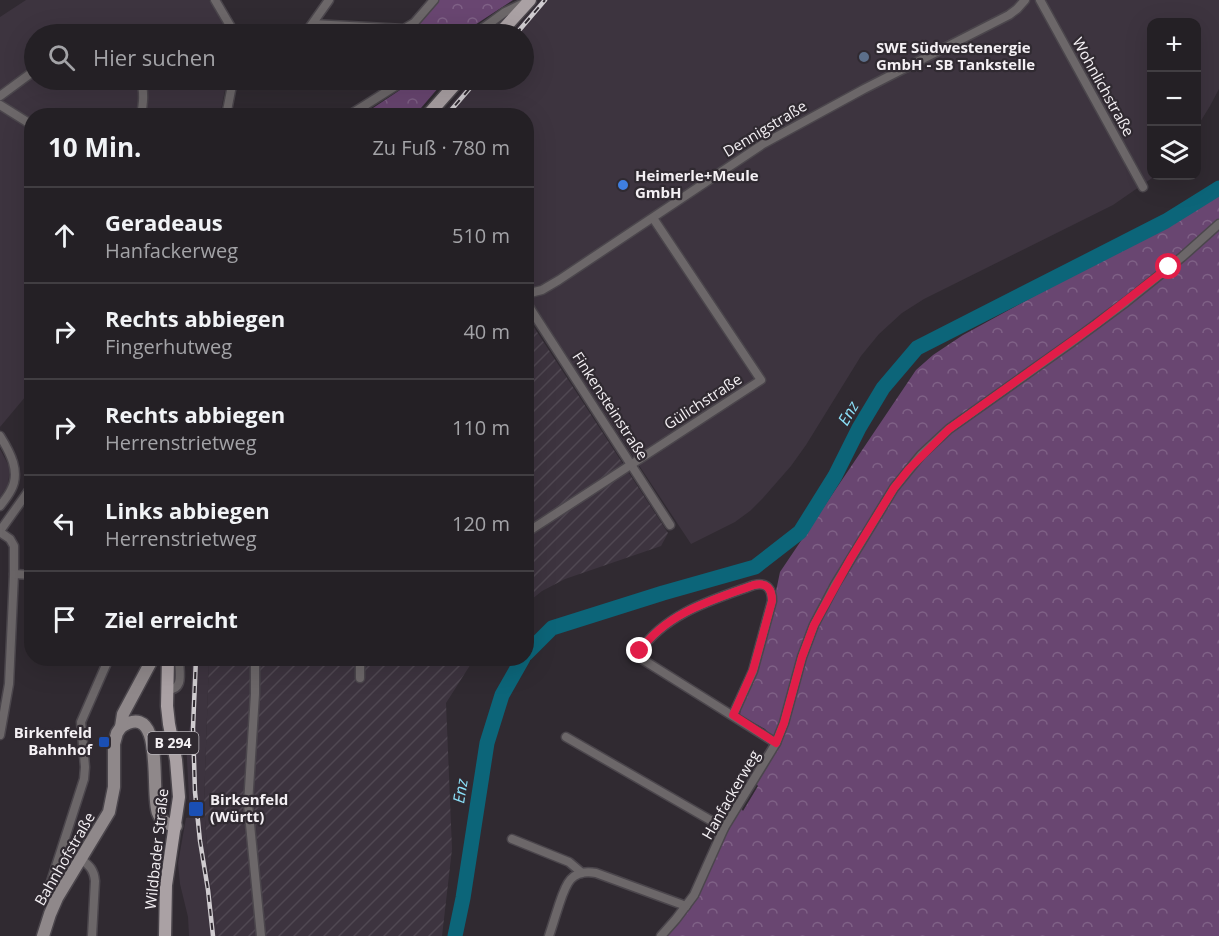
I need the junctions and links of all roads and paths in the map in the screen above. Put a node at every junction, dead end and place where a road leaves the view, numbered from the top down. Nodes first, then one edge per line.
1 (215, 0) edge
2 (329, 0) edge
3 (435, 0) edge
4 (530, 0) edge
5 (1025, 0) edge
6 (1040, 0) edge
7 (229, 24) edge
8 (313, 24) edge
9 (412, 24) edge
10 (490, 24) edge
11 (507, 24) edge
12 (24, 78) edge
13 (142, 90) edge
14 (231, 90) edge
15 (389, 90) edge
16 (450, 90) edge
17 (0, 96) edge
18 (0, 105) edge
19 (142, 108) edge
20 (228, 108) edge
21 (361, 108) edge
22 (434, 108) edge
23 (24, 120) edge
24 (1143, 187) dead end
25 (653, 218) junction
26 (1219, 224) edge
27 (534, 292) edge
28 (534, 314) edge
29 (0, 436) edge
30 (631, 464) junction
31 (24, 498) edge
32 (0, 506) edge
33 (670, 525) dead end
34 (534, 528) edge
35 (0, 532) edge
36 (14, 574) junction
37 (24, 575) edge
38 (106, 666) edge
39 (149, 666) edge
40 (168, 666) edge
41 (180, 666) edge
42 (255, 666) edge
43 (360, 666) edge
44 (360, 678) dead end
45 (167, 690) junction
46 (733, 715) junction
47 (121, 727) junction
48 (0, 735) edge
49 (566, 737) dead end
50 (776, 743) junction
51 (176, 826) junction
52 (724, 828) junction
53 (512, 839) dead end
54 (81, 859) junction
55 (582, 873) junction
56 (57, 898) junction
57 (686, 906) junction
58 (43, 936) edge
59 (92, 936) edge
60 (165, 936) edge
61 (261, 936) edge
62 (549, 936) edge
63 (661, 936) edge

1 - 7 street
2 - 8 street
3 - 9 street
4 - 10 street
4 - 11 main road
5 - 25 street, Dennigstraße
6 - 24 street, Wohnlichstraße
12 - 17 street
13 - 19 street
14 - 20 street
15 - 21 street
16 - 22 main road
18 - 23 street
25 - 27 street, Dennigstraße
25 - 30 street, Gülichstraße
26 - 50 street, Hanfackerweg
28 - 30 street, Finkensteinstraße
29 - 32 street
30 - 33 street, Finkensteinstraße
30 - 34 street, Gülichstraße
31 - 35 street
35 - 36 street
36 - 37 street
36 - 48 street
38 - 56 street
39 - 47 main road, Bahnhofstraße
40 - 45 main road, Wildbader Straße / B 294
41 - 45 street
42 - 61 street
43 - 44 street
45 - 51 main road, Wildbader Straße / B 294
46 - 46 street
46 - 50 street
47 - 51 main road
47 - 54 main road, Bahnhofstraße
49 - 52 street
50 - 52 street, Hanfackerweg
51 - 60 main road, Wildbader Straße / B 294
52 - 57 street, Hanfackerweg
53 - 55 street
54 - 56 main road, Bahnhofstraße
54 - 59 street
55 - 57 street
55 - 62 street
56 - 58 main road, Bahnhofstraße
57 - 63 street, Hanfackerweg

